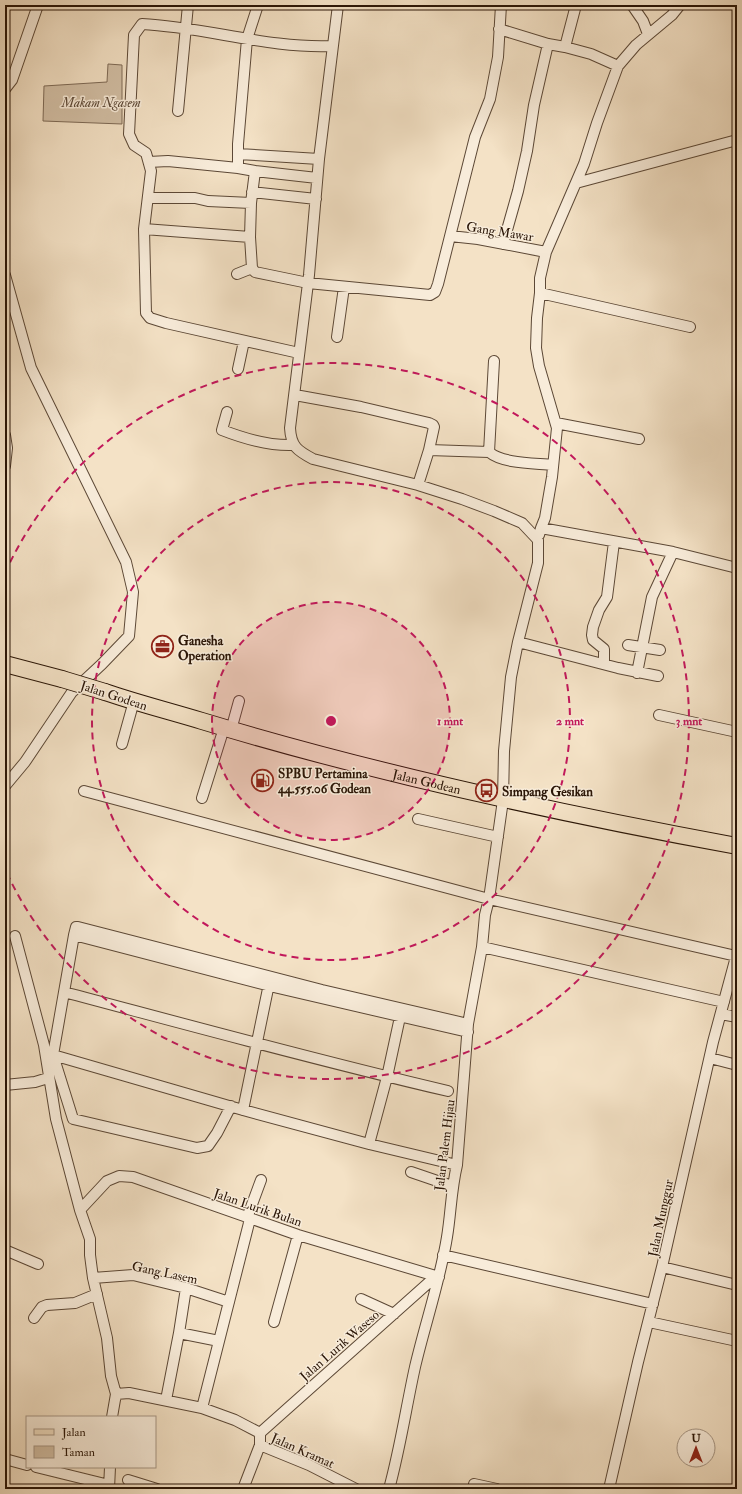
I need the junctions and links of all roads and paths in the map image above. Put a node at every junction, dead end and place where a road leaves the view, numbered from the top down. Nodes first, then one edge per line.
1 (38, 5) edge
2 (188, 5) edge
3 (258, 5) edge
4 (338, 5) edge
5 (501, 5) edge
6 (576, 5) edge
7 (632, 5) edge
8 (680, 5) edge
9 (186, 28) junction
10 (499, 29) junction
11 (648, 34) junction
12 (247, 39) junction
13 (333, 46) junction
14 (557, 46) junction
15 (618, 66) junction
16 (5, 89) edge
17 (178, 111) dead end
18 (737, 140) edge
19 (238, 154) junction
20 (319, 160) junction
21 (150, 162) junction
22 (238, 168) junction
23 (255, 171) junction
24 (317, 178) junction
25 (576, 183) junction
26 (252, 192) junction
27 (148, 198) junction
28 (316, 199) junction
29 (251, 203) junction
30 (144, 229) junction
31 (250, 236) junction
32 (450, 236) junction
33 (504, 244) junction
34 (546, 252) junction
35 (252, 268) junction
36 (238, 274) dead end
37 (5, 275) edge
38 (308, 282) junction
39 (344, 287) junction
40 (540, 293) junction
41 (690, 327) dead end
42 (337, 337) dead end
43 (244, 341) junction
44 (299, 353) junction
45 (494, 361) dead end
46 (238, 369) dead end
47 (295, 395) junction
48 (227, 412) dead end
49 (556, 422) junction
50 (5, 435) edge
51 (638, 439) dead end
52 (293, 445) junction
53 (429, 450) junction
54 (489, 452) junction
55 (6, 462) edge
56 (553, 465) junction
57 (418, 485) junction
58 (541, 528) junction
59 (538, 540) junction
60 (614, 542) junction
61 (673, 552) junction
62 (737, 568) edge
63 (518, 642) junction
64 (628, 645) dead end
65 (642, 648) junction
66 (660, 650) dead end
67 (5, 664) edge
68 (604, 664) junction
69 (637, 673) junction
70 (658, 676) dead end
71 (134, 701) junction
72 (239, 701) dead end
73 (659, 715) dead end
74 (227, 729) junction
75 (737, 732) edge
76 (122, 744) dead end
77 (5, 786) edge
78 (84, 791) dead end
79 (202, 798) dead end
80 (503, 800) junction
81 (418, 819) dead end
82 (498, 836) junction
83 (737, 846) edge
84 (489, 899) junction
85 (15, 936) dead end
86 (482, 947) junction
87 (737, 955) edge
88 (270, 981) junction
89 (64, 992) junction
90 (724, 1002) junction
91 (721, 1014) junction
92 (400, 1017) junction
93 (737, 1017) edge
94 (468, 1028) junction
95 (257, 1043) junction
96 (53, 1055) junction
97 (710, 1058) junction
98 (737, 1065) edge
99 (388, 1077) junction
100 (48, 1078) junction
101 (5, 1085) edge
102 (448, 1091) dead end
103 (231, 1106) junction
104 (243, 1110) junction
105 (369, 1144) junction
106 (457, 1165) junction
107 (411, 1172) dead end
108 (262, 1180) dead end
109 (452, 1186) junction
110 (80, 1210) junction
111 (248, 1218) junction
112 (298, 1235) junction
113 (5, 1250) edge
114 (443, 1255) junction
115 (38, 1264) dead end
116 (662, 1267) junction
117 (437, 1277) junction
118 (93, 1278) junction
119 (737, 1285) edge
120 (186, 1288) junction
121 (97, 1294) junction
122 (361, 1299) dead end
123 (229, 1302) junction
124 (653, 1304) junction
125 (394, 1314) junction
126 (34, 1318) dead end
127 (274, 1322) dead end
128 (649, 1322) junction
129 (179, 1333) junction
130 (219, 1341) junction
131 (737, 1341) edge
132 (116, 1394) junction
133 (166, 1400) junction
134 (202, 1408) junction
135 (112, 1416) edge
136 (260, 1433) junction
137 (260, 1445) junction
138 (5, 1459) edge
139 (26, 1465) edge
140 (40, 1468) edge
141 (110, 1468) edge
142 (128, 1480) dead end
143 (474, 1484) dead end
144 (109, 1487) edge
145 (157, 1489) edge
146 (243, 1489) edge
147 (356, 1489) edge
148 (389, 1489) edge
149 (497, 1489) edge
150 (609, 1489) edge

1 - 16 street
2 - 9 street
3 - 12 street
4 - 13 street
5 - 10 street
6 - 14 street
7 - 11 street
8 - 11 street
9 - 12 street
9 - 17 street
9 - 21 street
10 - 14 street
10 - 32 street
11 - 15 street
12 - 13 street
12 - 19 street
13 - 20 street
14 - 15 street
14 - 33 street
15 - 25 street, Jalan Palem Hijau
18 - 25 street
19 - 20 street
19 - 22 street
20 - 24 street
21 - 22 street
21 - 27 street
22 - 23 street
23 - 24 street
23 - 26 street
24 - 28 street
25 - 34 street, Jalan Palem Hijau
26 - 28 street
26 - 29 street
27 - 29 street
27 - 30 street
28 - 38 street
29 - 31 street
30 - 31 street
30 - 43 street
31 - 35 street
32 - 33 street, Gang Mawar
32 - 39 street
33 - 34 street, Gang Mawar
34 - 40 street, Jalan Palem Hijau
35 - 36 street
35 - 38 street
37 - 77 street
38 - 39 street
38 - 44 street
39 - 42 street
40 - 41 street
40 - 49 street, Jalan Palem Hijau
43 - 44 street
43 - 46 street
44 - 47 street
45 - 54 street
47 - 52 street
47 - 53 street
48 - 52 street
49 - 51 street
49 - 56 street, Jalan Palem Hijau
50 - 55 street
52 - 57 street
53 - 54 street
53 - 57 street
54 - 56 street
56 - 58 street, Jalan Palem Hijau
57 - 59 street
58 - 59 street, Jalan Palem Hijau
58 - 60 street
59 - 63 street, Jalan Palem Hijau
60 - 61 street
60 - 68 street
61 - 62 street
61 - 65 street
63 - 68 street
63 - 80 street, Jalan Palem Hijau
64 - 65 street
65 - 66 street
65 - 69 street
67 - 71 main road, Jalan Godean, bridge
68 - 69 street
69 - 70 street
71 - 74 main road, Jalan Godean
71 - 76 street
72 - 74 street
73 - 75 street
74 - 79 street
74 - 80 main road, Jalan Godean
78 - 84 street
80 - 82 street, Jalan Palem Hijau
80 - 83 main road, Jalan Godean
81 - 82 street
82 - 84 street, Jalan Palem Hijau
84 - 86 street, Jalan Palem Hijau
84 - 87 street
85 - 100 street
86 - 90 street
86 - 94 street, Jalan Palem Hijau
87 - 90 street, Jalan Munggur
88 - 89 street
88 - 92 street
88 - 94 street
88 - 95 street
89 - 95 street
89 - 96 street
90 - 91 street, Jalan Munggur
91 - 93 street
91 - 97 street, Jalan Munggur
92 - 94 street
92 - 99 street
94 - 106 street, Jalan Palem Hijau
95 - 99 street
95 - 104 street
96 - 103 street
96 - 103 street
97 - 98 street
97 - 116 street, Jalan Munggur
99 - 102 street
99 - 105 street
100 - 101 street
100 - 110 street
103 - 104 street
104 - 105 street
105 - 106 street
106 - 109 street, Jalan Palem Hijau
107 - 109 street
108 - 111 street
109 - 114 street, Jalan Palem Hijau
110 - 111 street, Jalan Lurik Bulan
110 - 118 street
111 - 112 street, Jalan Lurik Bulan
111 - 123 street
112 - 117 street, Jalan Lurik Bulan
112 - 127 street
113 - 115 street
114 - 117 street, Jalan Palem Hijau
114 - 124 street
116 - 119 street
116 - 124 street, Jalan Munggur
117 - 125 street, Jalan Lurik Waseso
117 - 148 street, Jalan Palem Hijau
118 - 120 street, Gang Lasem
118 - 121 street
120 - 123 street, Gang Lasem
120 - 129 street
121 - 126 street
121 - 132 street
122 - 125 street
123 - 130 street
124 - 128 street, Jalan Munggur
125 - 136 street, Jalan Lurik Waseso
128 - 131 street
128 - 150 street, Jalan Munggur
129 - 130 street
129 - 133 street
130 - 134 street
132 - 133 street
132 - 135 street
133 - 134 street
134 - 136 street
136 - 137 street
137 - 146 street, Jalan Kramat
137 - 147 street, Jalan Kramat
138 - 139 street
140 - 144 street
141 - 144 street
142 - 145 street
143 - 149 street

